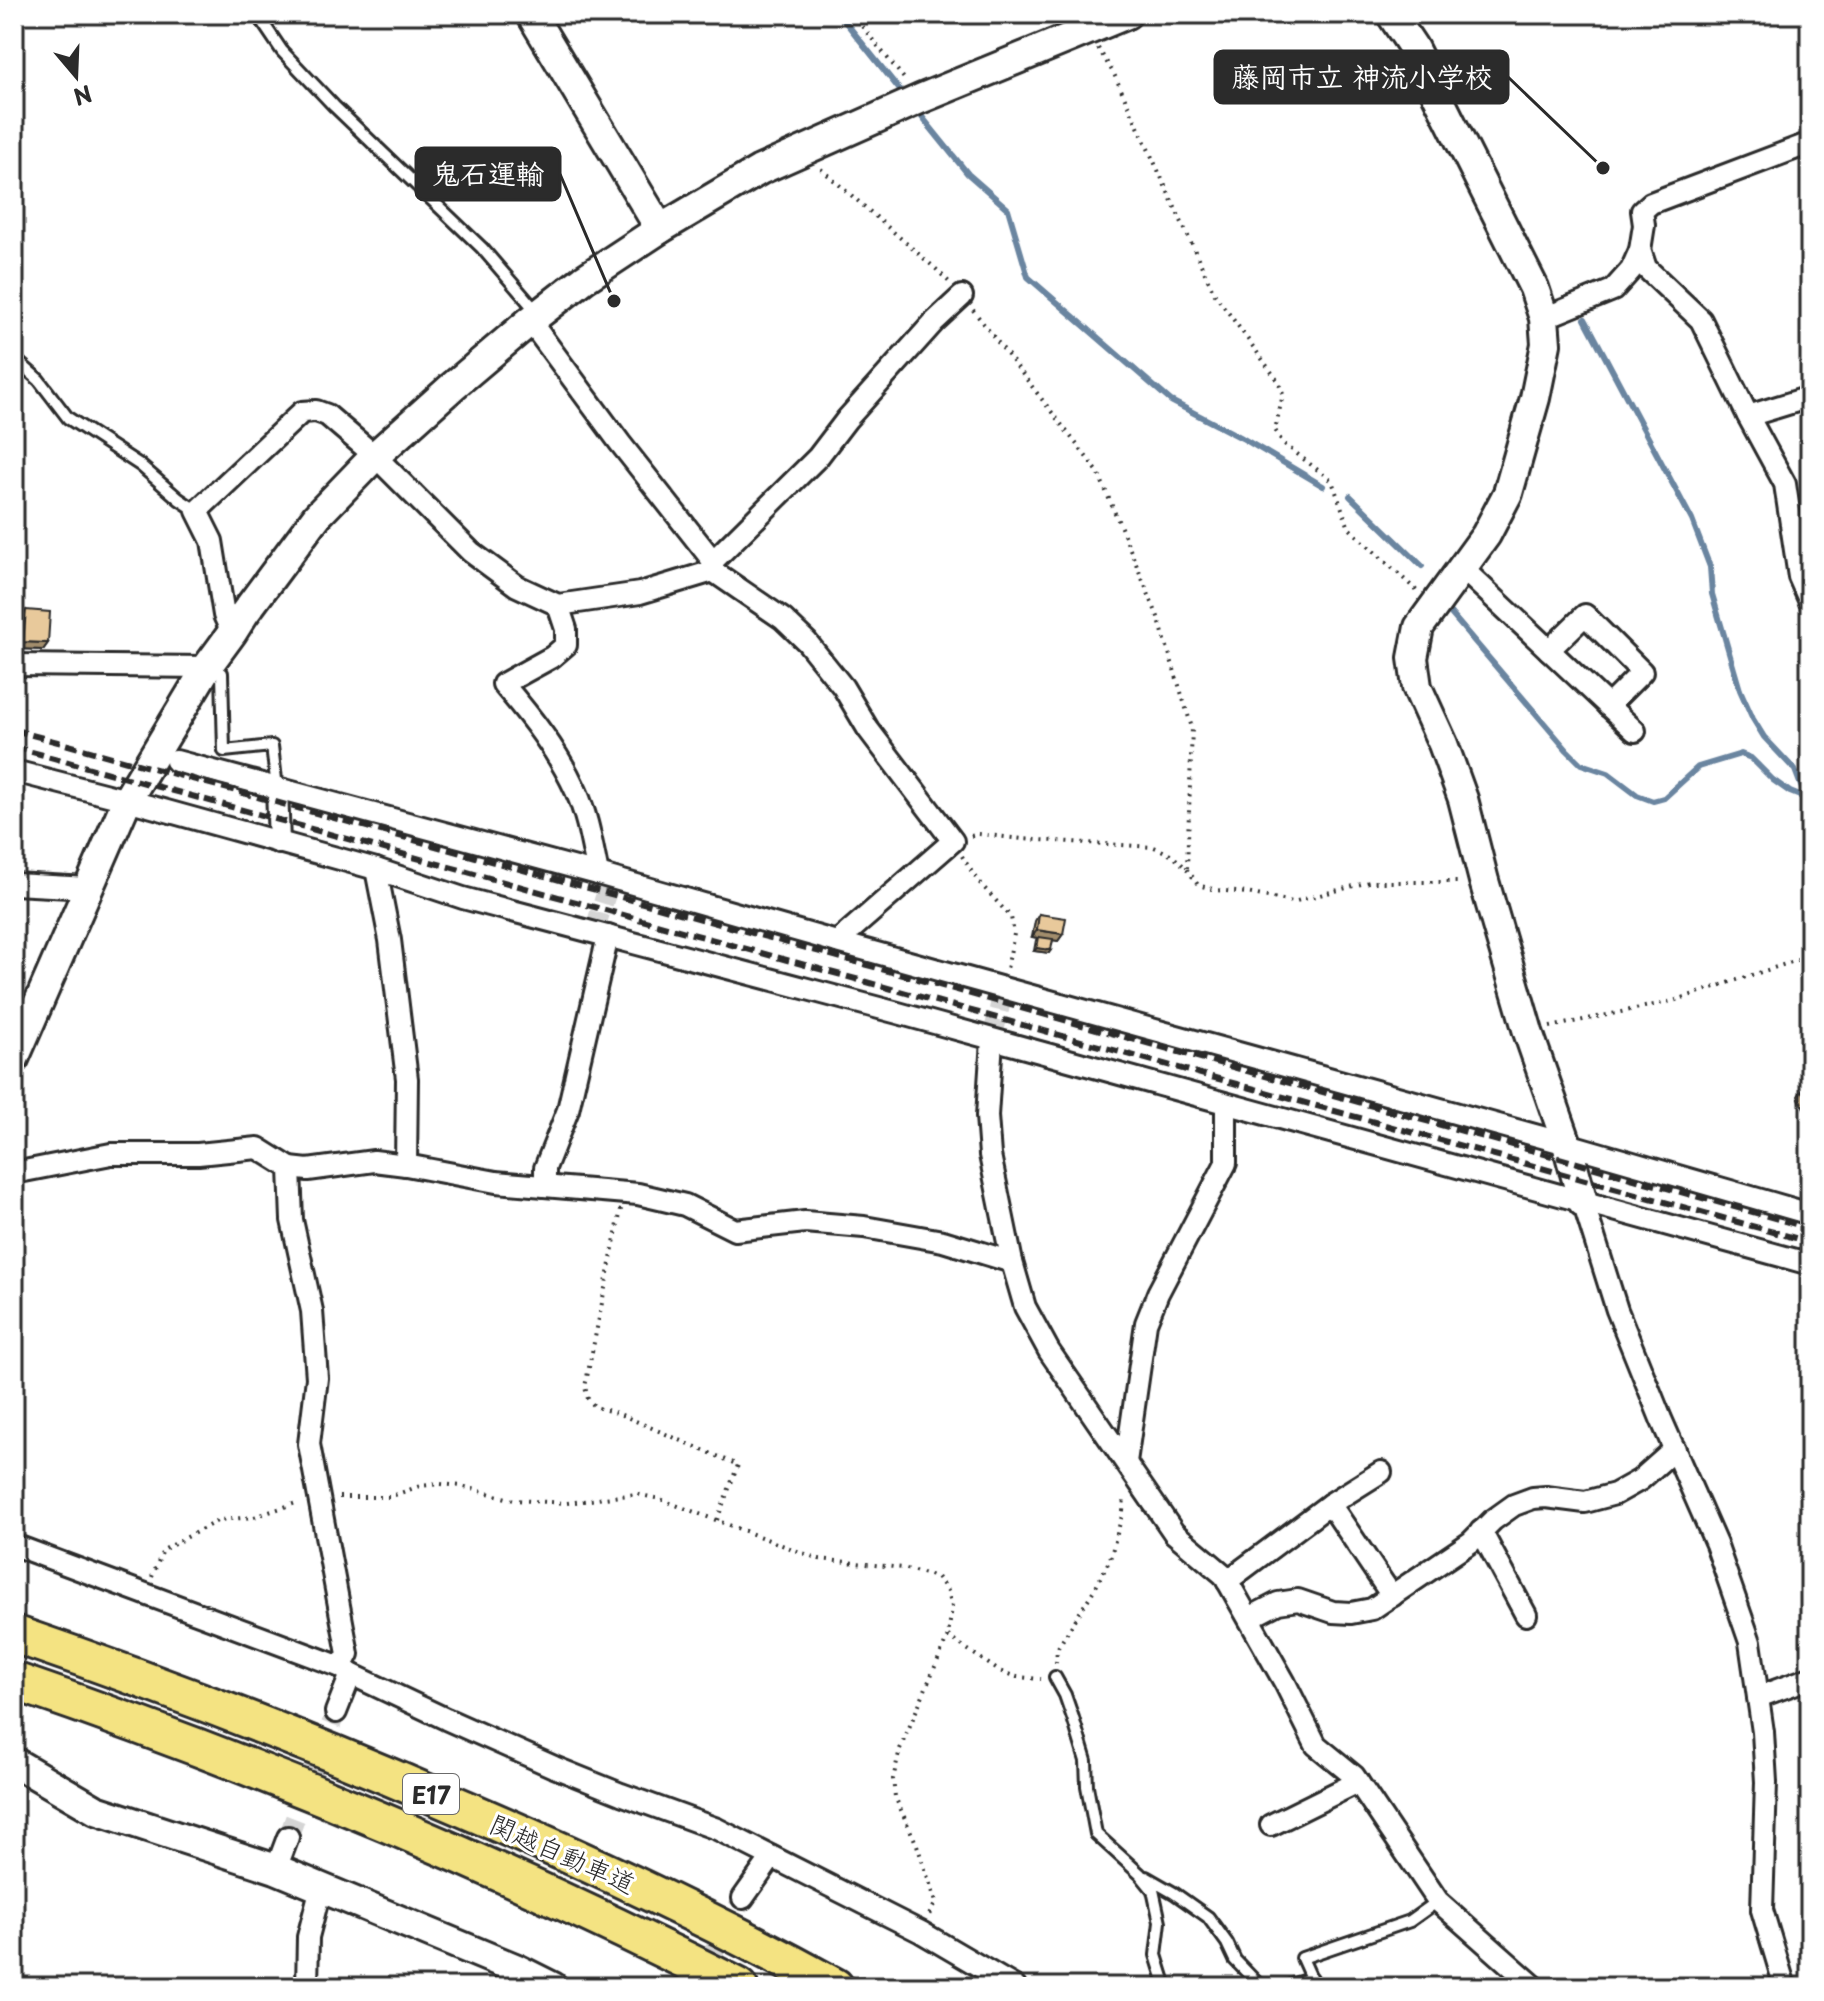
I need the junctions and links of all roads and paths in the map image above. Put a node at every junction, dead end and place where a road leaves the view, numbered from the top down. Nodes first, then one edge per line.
1 (257, 14) edge
2 (531, 14) edge
3 (852, 14) edge
4 (1127, 14) edge
5 (1391, 14) edge
6 (1088, 30) junction
7 (920, 99) junction
8 (1810, 143) edge
9 (807, 149) junction
10 (660, 229) junction
11 (1640, 250) junction
12 (962, 296) junction
13 (534, 318) junction
14 (1544, 318) junction
15 (14, 358) edge
16 (1810, 397) edge
17 (1748, 416) junction
18 (375, 456) junction
19 (197, 511) junction
20 (1802, 532) edge
21 (713, 566) junction
22 (1462, 568) junction
23 (1810, 602) edge
24 (558, 605) junction
25 (1433, 606) junction
26 (232, 633) junction
27 (1549, 650) junction
28 (14, 665) edge
29 (207, 667) junction
30 (1608, 706) junction
31 (1635, 731) dead end
32 (176, 761) dead end
33 (14, 771) edge
34 (277, 788) junction
35 (127, 800) junction
36 (953, 841) junction
37 (279, 843) junction
38 (1187, 868) junction
39 (376, 869) junction
40 (598, 874) junction
41 (1484, 881) junction
42 (14, 884) edge
43 (88, 888) junction
44 (608, 936) junction
45 (837, 942) junction
46 (1810, 956) edge
47 (1004, 988) junction
48 (1528, 1032) junction
49 (992, 1040) junction
50 (14, 1059) edge
51 (1226, 1104) junction
52 (1567, 1144) junction
53 (406, 1165) junction
54 (290, 1168) junction
55 (14, 1173) edge
56 (545, 1186) junction
57 (624, 1192) junction
58 (1583, 1202) junction
59 (1810, 1214) edge
60 (1012, 1262) junction
61 (1810, 1264) edge
62 (1675, 1449) junction
63 (1126, 1462) junction
64 (1381, 1472) dead end
65 (317, 1496) junction
66 (1330, 1504) junction
67 (717, 1520) junction
68 (1481, 1531) junction
69 (14, 1545) edge
70 (1227, 1581) junction
71 (146, 1595) junction
72 (1392, 1596) junction
73 (1526, 1615) dead end
74 (1249, 1618) junction
75 (14, 1634) edge
76 (948, 1636) junction
77 (346, 1670) junction
78 (1055, 1677) junction
79 (1810, 1678) edge
80 (14, 1681) edge
81 (1758, 1697) junction
82 (336, 1712) tunnel mouth
83 (14, 1762) edge
84 (1358, 1782) junction
85 (1271, 1825) dead end
86 (288, 1837) tunnel mouth
87 (772, 1857) junction
88 (276, 1869) junction
89 (1140, 1874) junction
90 (321, 1887) junction
91 (743, 1898) tunnel mouth
92 (1438, 1901) junction
93 (921, 1932) junction
94 (1314, 1983) edge
95 (307, 1987) edge
96 (553, 1987) edge
97 (739, 1987) edge
98 (835, 1987) edge
99 (1015, 1987) edge
100 (1166, 1987) edge
101 (1261, 1987) edge
102 (1284, 1987) edge
103 (1535, 1987) edge
104 (1785, 1987) edge

1 - 13 lane
2 - 10 street
3 - 7 path
4 - 6 street
5 - 14 street
6 - 7 street
6 - 25 path
7 - 9 street
8 - 11 street
9 - 10 street
9 - 12 path
10 - 13 street
11 - 14 street
11 - 17 street
12 - 21 street
12 - 38 path
13 - 18 street
13 - 21 street
14 - 22 street
15 - 19 lane
16 - 17 street
17 - 20 street
18 - 19 street
18 - 24 street
18 - 26 street
19 - 26 street
20 - 23 street
21 - 24 street
21 - 36 street
22 - 25 street
22 - 27 street
24 - 40 street
25 - 41 street
26 - 29 street
27 - 30 street
27 - 30 street
28 - 29 street
29 - 34 lane
29 - 35 street
30 - 31 street
32 - 34 street
33 - 35 street
34 - 37 street
34 - 40 street
35 - 37 street
35 - 43 street
36 - 38 path
36 - 45 street
36 - 47 path
37 - 39 street
38 - 41 path
39 - 44 street
39 - 53 street
40 - 45 street
41 - 48 street
42 - 43 street
43 - 50 street
44 - 49 street
44 - 56 street
45 - 47 street
46 - 48 path
47 - 52 street
48 - 52 street
49 - 51 street
49 - 60 street
51 - 58 street
51 - 63 street
52 - 58 street
52 - 59 street
53 - 54 street
53 - 56 street
54 - 55 street
54 - 65 street
56 - 57 street
57 - 60 street
57 - 67 path
58 - 61 street
58 - 62 street
60 - 63 street
62 - 68 street
62 - 81 street
63 - 70 street
63 - 78 path
64 - 66 street
65 - 67 path
65 - 71 path
65 - 77 street
66 - 70 street
66 - 72 street
67 - 76 path
68 - 72 street
68 - 73 street
69 - 71 street
70 - 74 street
71 - 77 street
72 - 74 street
74 - 84 street
75 - 98 highway, 関越自動車道 / E17
76 - 78 path
76 - 93 path
77 - 82 street
77 - 87 street
78 - 89 lane
79 - 81 street
80 - 97 highway, 関越自動車道 / E17
81 - 104 street
83 - 88 street
84 - 85 street
84 - 92 street
86 - 88 street
87 - 91 street
87 - 93 street
88 - 90 street
89 - 100 lane
89 - 101 lane
90 - 95 street
90 - 96 street
92 - 94 lane
92 - 103 street
93 - 99 street
94 - 102 lane

